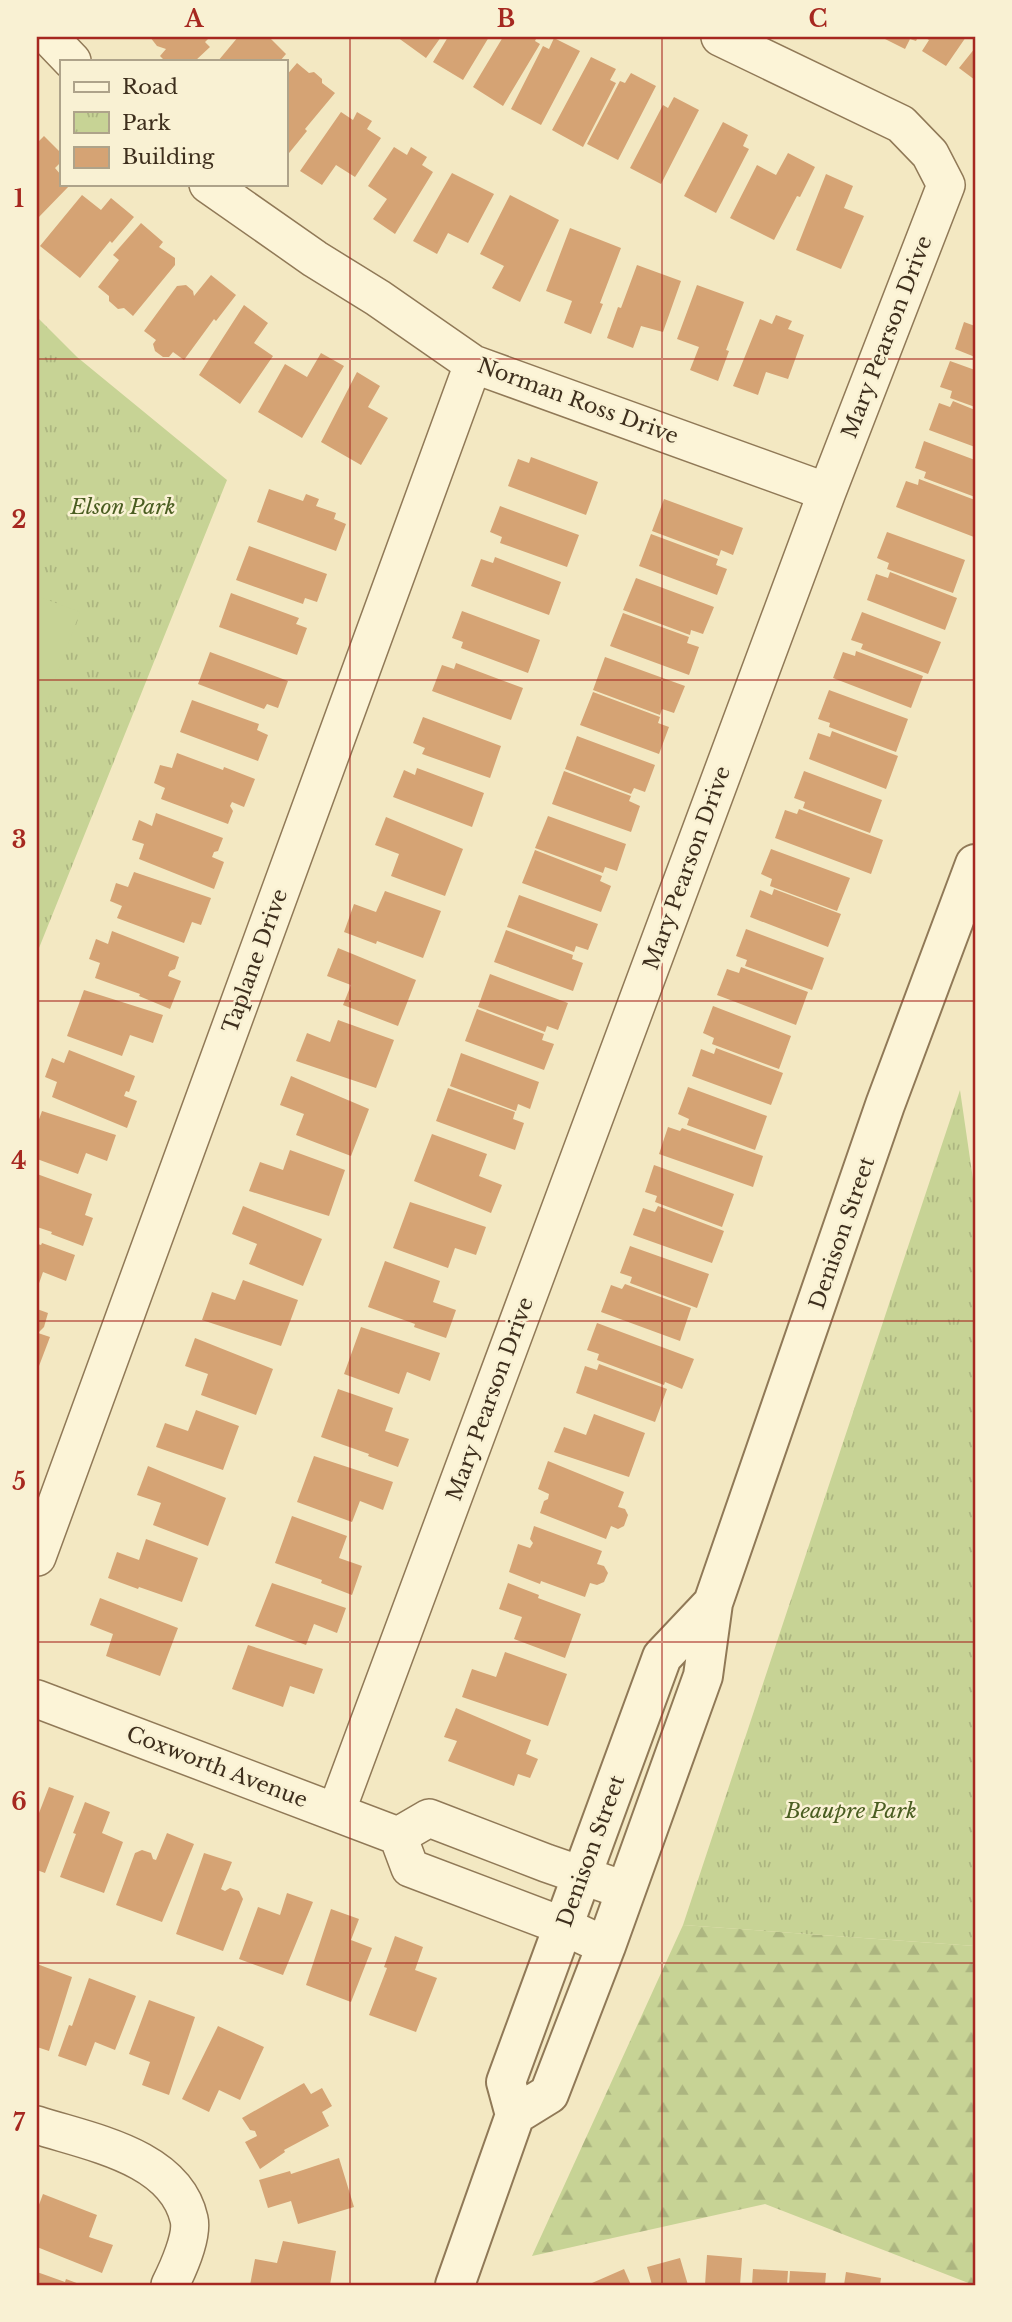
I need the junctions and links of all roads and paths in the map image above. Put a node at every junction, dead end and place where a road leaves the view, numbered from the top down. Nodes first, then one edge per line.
1 (49, 37) edge
2 (720, 37) edge
3 (71, 60) edge
4 (211, 186) edge
5 (473, 364) junction
6 (827, 492) junction
7 (975, 864) edge
8 (37, 1558) edge
9 (713, 1603) junction
10 (37, 1699) edge
11 (336, 1812) junction
12 (398, 1836) junction
13 (582, 1875) junction
14 (624, 1890) junction
15 (563, 1926) junction
16 (606, 1946) junction
17 (515, 2115) junction
18 (37, 2125) edge
19 (170, 2285) edge
20 (455, 2285) edge

1 - 3 street
2 - 6 street, Mary Pearson Drive
4 - 5 street, Norman Ross Drive
5 - 6 street, Norman Ross Drive
5 - 8 street, Taplane Drive
6 - 11 street, Mary Pearson Drive
7 - 9 street, Denison Street
9 - 13 street, Denison Street
9 - 14 street, Denison Street
10 - 11 street, Coxworth Avenue
11 - 12 street, Coxworth Avenue
12 - 13 street
12 - 15 street
13 - 14 street
13 - 15 street, Denison Street
14 - 16 street, Denison Street
15 - 16 street
15 - 17 street, Denison Street
16 - 17 street, Denison Street
17 - 20 street
18 - 19 street

